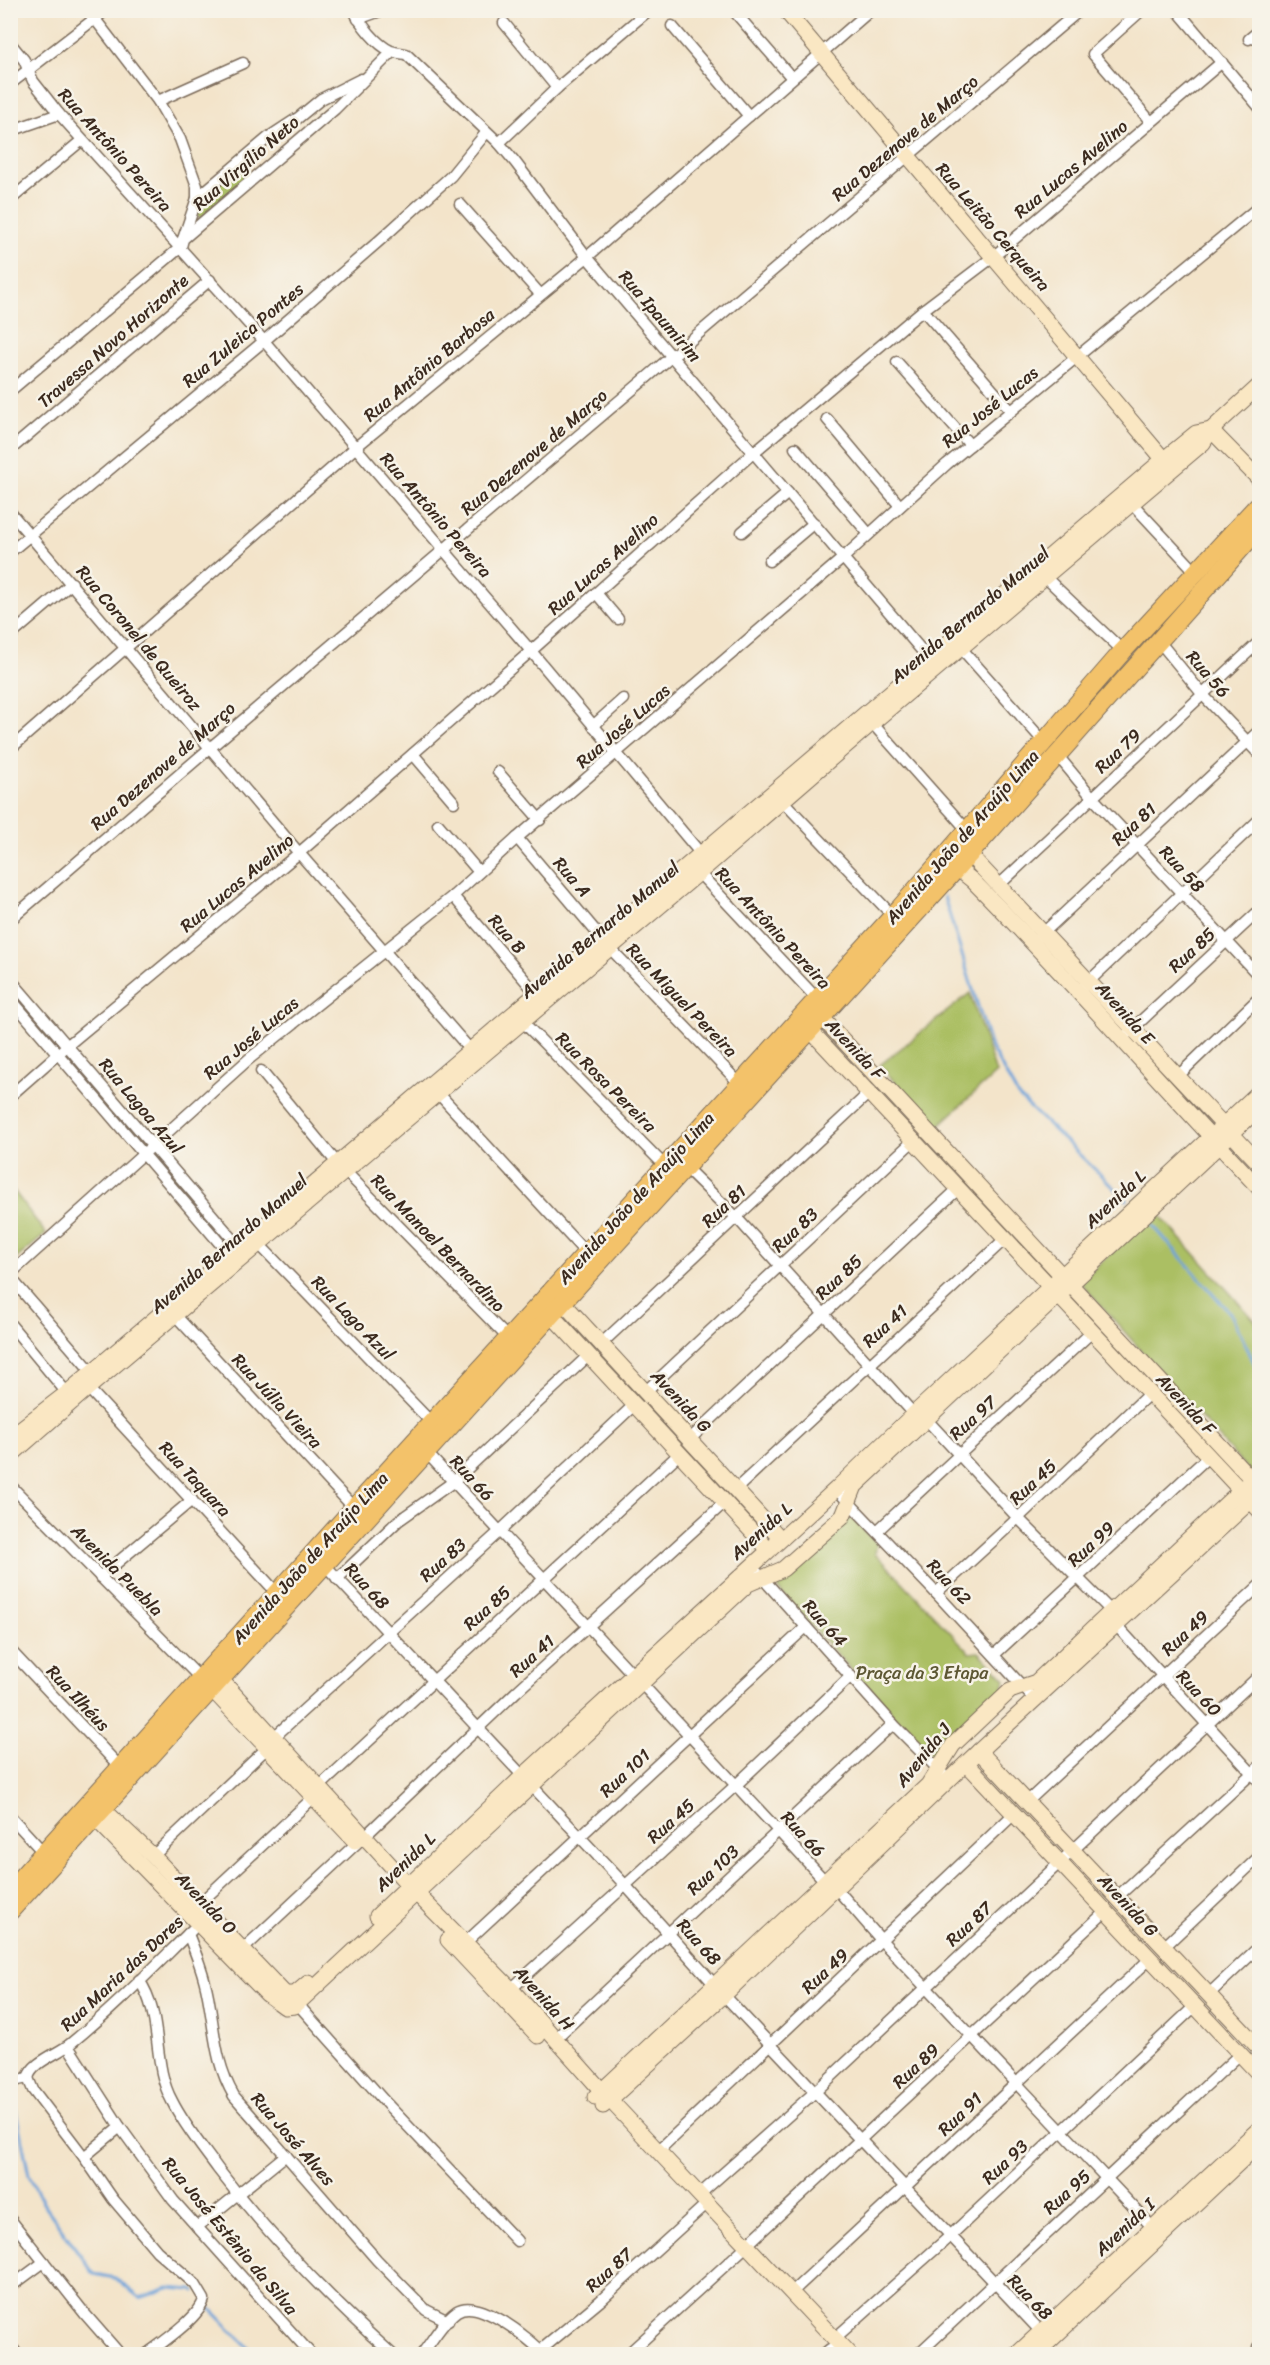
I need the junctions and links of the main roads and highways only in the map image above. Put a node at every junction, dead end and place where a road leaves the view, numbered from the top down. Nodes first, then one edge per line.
1 (1260, 503) edge
2 (1260, 527) edge
3 (815, 1014) junction
4 (709, 1129) junction
5 (689, 1155) junction
6 (551, 1302) junction
7 (211, 1678) junction
8 (10, 1890) edge
9 (10, 1911) edge

1 - 3 main road, Avenida João de Araújo Lima
2 - 3 main road, Avenida João de Araújo Lima
3 - 4 main road, Avenida João de Araújo Lima
3 - 4 main road, Avenida João de Araújo Lima
4 - 5 main road, Avenida João de Araújo Lima
5 - 6 main road, Avenida João de Araújo Lima
5 - 6 main road, Avenida João de Araújo Lima
6 - 7 main road, Avenida João de Araújo Lima
6 - 7 main road, Avenida João de Araújo Lima
7 - 8 main road, Avenida João de Araújo Lima
7 - 9 main road, Avenida João de Araújo Lima

